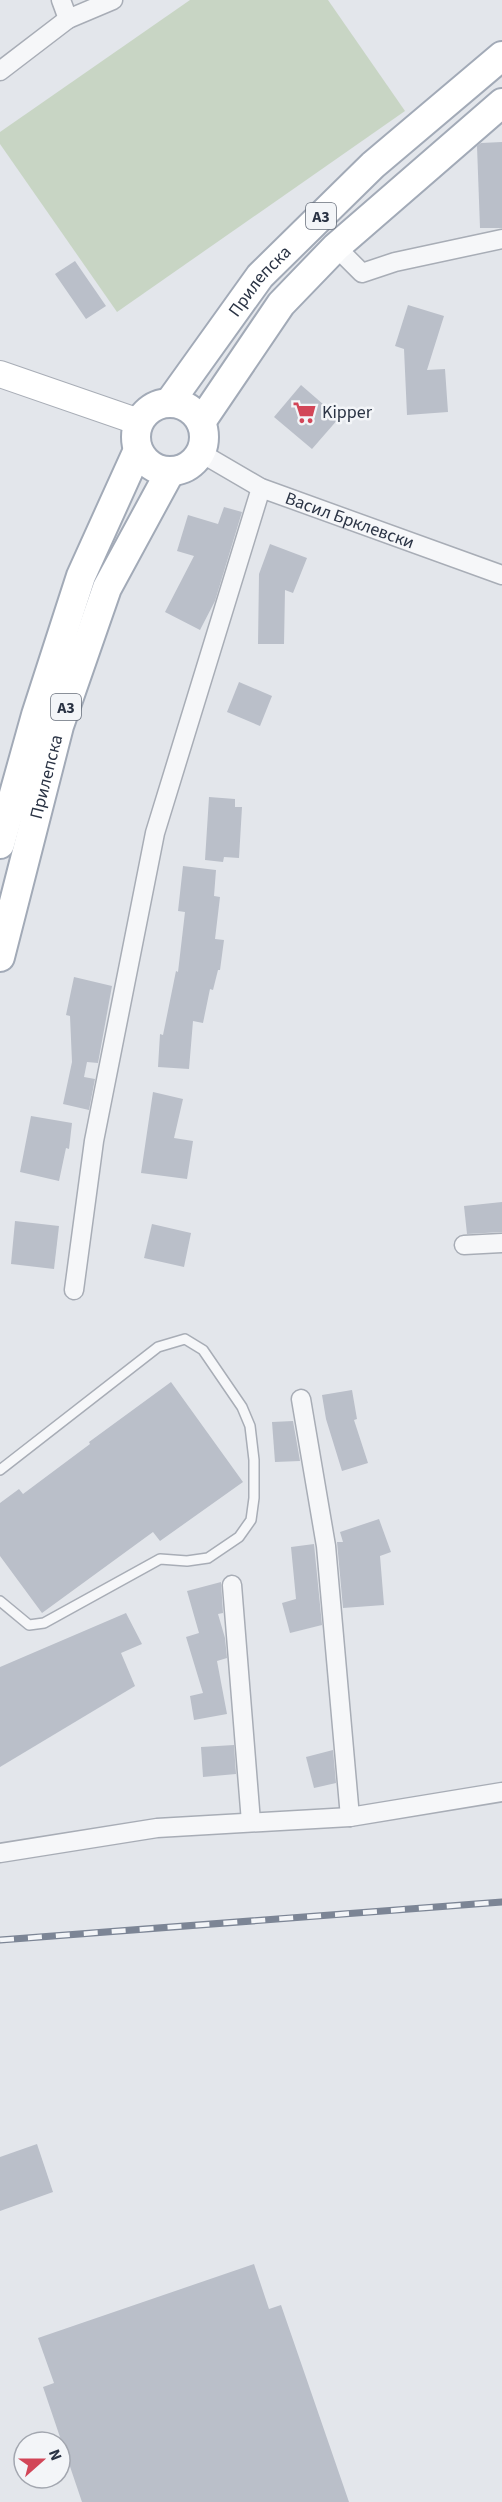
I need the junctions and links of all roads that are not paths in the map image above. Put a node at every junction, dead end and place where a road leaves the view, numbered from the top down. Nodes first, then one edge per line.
1 (61, 0) edge
2 (113, 0) edge
3 (68, 19) junction
4 (502, 56) edge
5 (0, 71) edge
6 (502, 103) edge
7 (502, 239) edge
8 (336, 247) junction
9 (0, 374) edge
10 (169, 403) junction
11 (201, 422) junction
12 (138, 436) junction
13 (201, 453) junction
14 (170, 472) junction
15 (261, 488) junction
16 (502, 575) edge
17 (0, 844) edge
18 (0, 957) edge
19 (502, 1243) edge
20 (464, 1245) dead end
21 (74, 1290) dead end
22 (301, 1400) dead end
23 (0, 1470) edge
24 (232, 1585) dead end
25 (0, 1601) edge
26 (502, 1792) edge
27 (350, 1817) junction
28 (251, 1822) junction
29 (0, 1853) edge

1 - 3 street
2 - 3 street
3 - 5 street
4 - 10 main road, Прилепска / A3
6 - 8 main road, Прилепска / A3
7 - 8 street
8 - 11 main road, Прилепска / A3
9 - 12 street
10 - 11 main road
10 - 12 main road, A3
11 - 13 main road
12 - 14 main road
12 - 17 main road, Прилепска / A3
13 - 14 main road
13 - 15 street, Васил Брклевски
14 - 18 main road, Прилепска / A3
15 - 16 street, Васил Брклевски
15 - 21 street
19 - 20 street
22 - 27 street
23 - 25 lane
24 - 28 street
26 - 27 street
27 - 28 street
28 - 29 street

